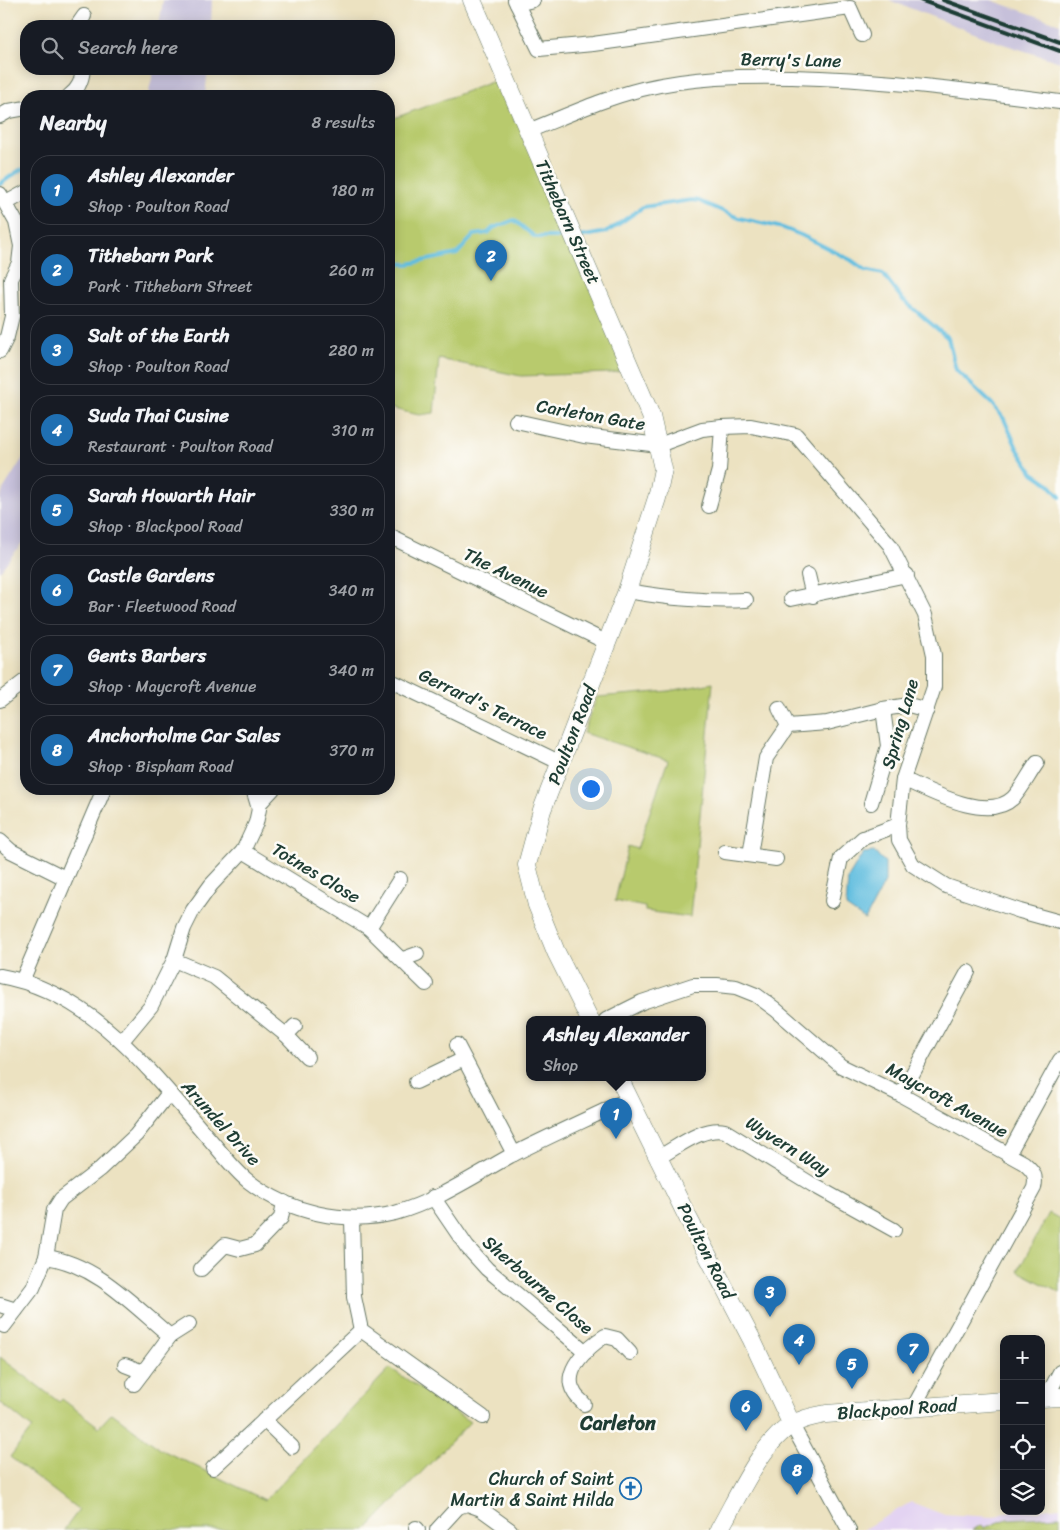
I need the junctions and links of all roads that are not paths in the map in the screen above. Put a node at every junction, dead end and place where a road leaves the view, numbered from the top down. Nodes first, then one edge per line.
1 (472, 0) edge
2 (533, 0) edge
3 (516, 2) edge
4 (862, 35) dead end
5 (82, 75) edge
6 (77, 90) edge
7 (1060, 102) edge
8 (20, 109) edge
9 (0, 116) edge
10 (528, 131) junction
11 (20, 194) edge
12 (3, 198) edge
13 (20, 241) edge
14 (20, 255) edge
15 (0, 352) edge
16 (516, 421) dead end
17 (722, 428) junction
18 (659, 445) junction
19 (709, 506) dead end
20 (395, 539) edge
21 (808, 575) dead end
22 (907, 575) junction
23 (627, 591) junction
24 (813, 596) junction
25 (746, 600) dead end
26 (791, 600) dead end
27 (608, 643) junction
28 (20, 683) edge
29 (395, 683) edge
30 (2, 693) edge
31 (779, 708) dead end
32 (883, 709) junction
33 (927, 710) junction
34 (788, 726) junction
35 (561, 763) junction
36 (1037, 763) dead end
37 (903, 780) junction
38 (101, 795) edge
39 (255, 795) edge
40 (267, 795) edge
41 (871, 803) dead end
42 (259, 804) junction
43 (898, 825) junction
44 (0, 841) edge
45 (243, 851) junction
46 (724, 852) dead end
47 (750, 854) junction
48 (776, 859) dead end
49 (65, 878) junction
50 (400, 879) dead end
51 (832, 901) dead end
52 (1060, 922) edge
53 (369, 928) junction
54 (417, 954) dead end
55 (174, 960) junction
56 (403, 960) junction
57 (968, 972) dead end
58 (0, 976) edge
59 (22, 981) junction
60 (426, 984) dead end
61 (588, 1016) edge
62 (614, 1016) edge
63 (122, 1041) junction
64 (457, 1045) dead end
65 (307, 1056) dead end
66 (464, 1059) junction
67 (1060, 1060) edge
68 (620, 1081) edge
69 (416, 1082) dead end
70 (169, 1093) junction
71 (901, 1095) junction
72 (629, 1099) junction
73 (514, 1154) junction
74 (1008, 1155) junction
75 (659, 1157) junction
76 (433, 1197) junction
77 (284, 1202) junction
78 (352, 1219) junction
79 (894, 1230) dead end
80 (46, 1257) junction
81 (201, 1269) dead end
82 (0, 1305) edge
83 (16, 1310) junction
84 (189, 1324) dead end
85 (4, 1326) dead end
86 (361, 1330) junction
87 (170, 1336) junction
88 (586, 1352) junction
89 (630, 1353) dead end
90 (125, 1365) dead end
91 (143, 1372) junction
92 (1060, 1372) edge
93 (134, 1384) dead end
94 (1049, 1398) edge
95 (1000, 1401) edge
96 (584, 1404) dead end
97 (913, 1408) junction
98 (483, 1417) dead end
99 (264, 1420) junction
100 (792, 1425) junction
101 (292, 1447) dead end
102 (212, 1468) dead end
103 (437, 1530) edge
104 (510, 1530) edge
105 (718, 1530) edge
106 (850, 1530) edge

1 - 10 main road, Tithebarn Street
2 - 3 street
3 - 4 street
5 - 6 street
7 - 10 street, Berry's Lane
8 - 9 street
10 - 18 main road, Tithebarn Street
11 - 12 street
12 - 13 street
14 - 15 street
16 - 18 street, Carleton Gate
17 - 18 street, Spring Lane
17 - 19 street
17 - 22 street, Spring Lane
18 - 23 main road, Poulton Road
20 - 27 street, The Avenue
21 - 24 street
22 - 24 street
22 - 33 street, Spring Lane
23 - 25 street
23 - 27 main road, Poulton Road
24 - 26 street
27 - 35 main road, Poulton Road
28 - 30 street
29 - 35 street, Gerrard's Terrace
31 - 34 street
32 - 33 street
32 - 34 street
32 - 41 street
33 - 37 street, Spring Lane
34 - 47 street
35 - 61 main road, Poulton Road
36 - 37 street
37 - 43 street, Spring Lane
38 - 49 street
39 - 42 street
40 - 42 street
42 - 45 street
43 - 51 street
43 - 52 street, Spring Lane
44 - 49 street
45 - 53 street, Totnes Close
45 - 55 street
46 - 47 street
47 - 48 street
49 - 59 street
50 - 53 street, Totnes Close
53 - 56 street, Totnes Close
54 - 56 street
55 - 63 street
55 - 65 street
56 - 60 street, Totnes Close
57 - 71 street
58 - 59 street, Arundel Drive
59 - 63 street, Arundel Drive
62 - 71 street, Maycroft Avenue
63 - 70 street, Arundel Drive
64 - 66 street
66 - 69 street
66 - 73 street
67 - 74 street
68 - 72 main road, Poulton Road
70 - 77 street, Arundel Drive
70 - 80 street
71 - 74 street, Maycroft Avenue
72 - 73 street, Arundel Drive
72 - 75 main road, Poulton Road
73 - 76 street, Arundel Drive
74 - 97 street, Maycroft Avenue
75 - 79 street, Wyvern Way
75 - 100 main road, Poulton Road
76 - 78 street, Arundel Drive
76 - 88 street, Sherbourne Close
77 - 78 street, Arundel Drive
77 - 81 street
78 - 86 street
80 - 83 street
80 - 87 street
82 - 83 street
83 - 85 street
84 - 87 street
86 - 98 street
86 - 99 street
87 - 91 street
88 - 89 street
88 - 96 street
90 - 91 street
91 - 93 street
92 - 94 street
95 - 97 main road, Blackpool Road
97 - 100 main road, Blackpool Road
99 - 101 street
99 - 102 street
100 - 105 main road
100 - 106 street
103 - 104 street

